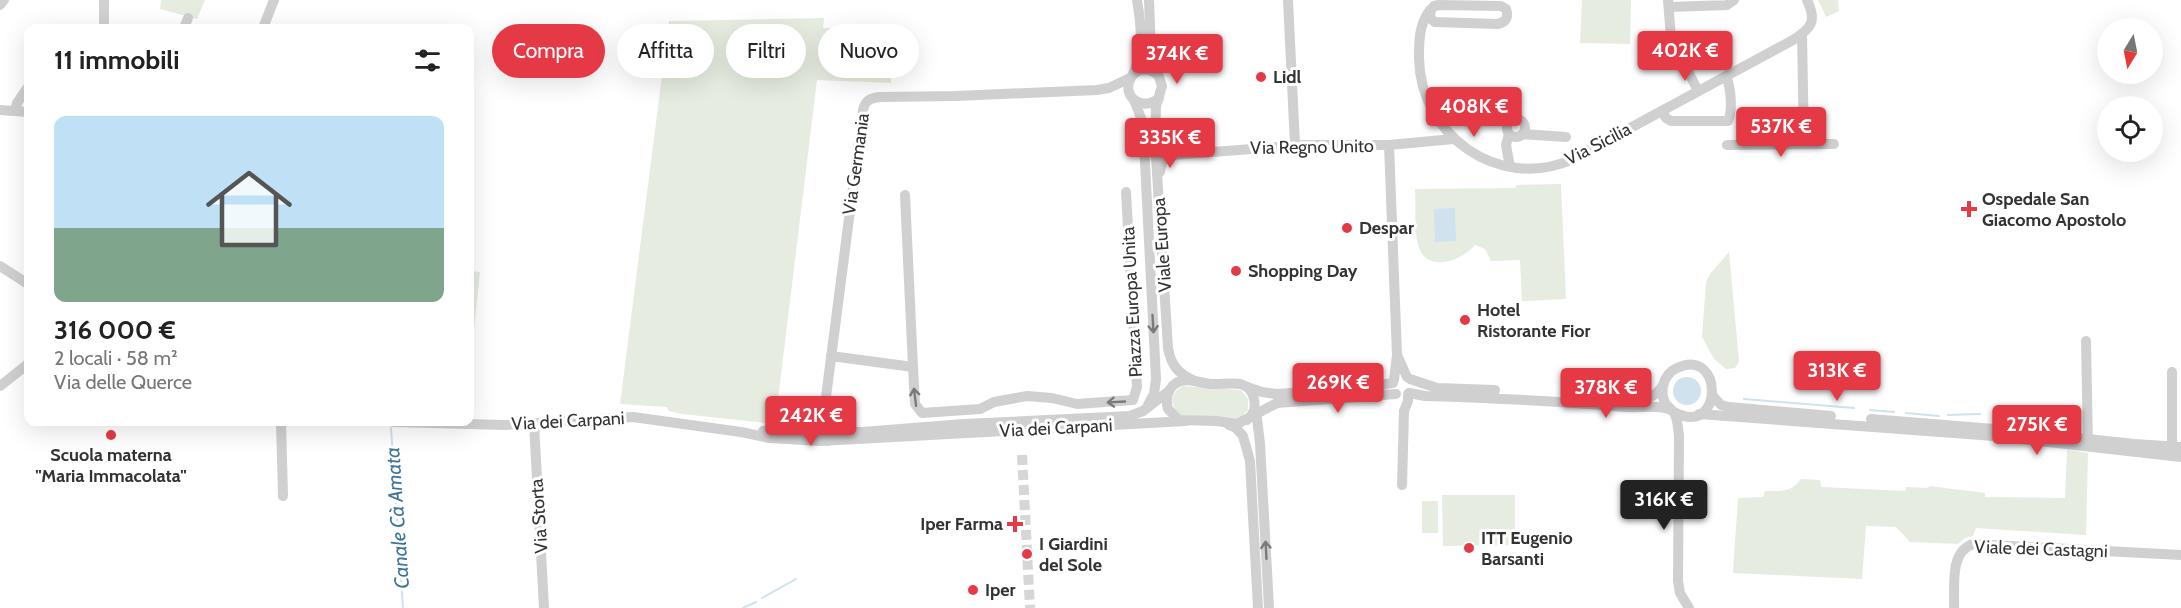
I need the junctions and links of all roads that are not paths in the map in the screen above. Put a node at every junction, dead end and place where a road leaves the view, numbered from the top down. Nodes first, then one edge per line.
1 (4, 0) edge
2 (104, 0) edge
3 (274, 0) edge
4 (1137, 0) edge
5 (1149, 0) edge
6 (1288, 0) edge
7 (1734, 0) edge
8 (1806, 0) edge
9 (1470, 3) edge
10 (0, 4) edge
11 (1668, 4) edge
12 (1430, 10) junction
13 (1440, 23) junction
14 (104, 24) edge
15 (265, 24) edge
16 (1802, 34) junction
17 (1420, 40) junction
18 (1158, 75) junction
19 (1725, 76) junction
20 (1131, 78) junction
21 (1107, 89) junction
22 (1698, 91) junction
23 (24, 93) edge
24 (1158, 98) junction
25 (1133, 99) junction
26 (0, 110) edge
27 (15, 111) junction
28 (1662, 111) junction
29 (24, 112) edge
30 (1155, 117) junction
31 (1522, 134) junction
32 (1566, 137) dead end
33 (1453, 139) junction
34 (1508, 140) junction
35 (1804, 144) junction
36 (1833, 144) dead end
37 (1389, 145) junction
38 (1727, 145) dead end
39 (1295, 146) junction
40 (1172, 155) junction
41 (1492, 163) junction
42 (1510, 167) junction
43 (1126, 192) dead end
44 (905, 195) dead end
45 (1162, 235) junction
46 (0, 266) edge
47 (24, 281) edge
48 (2086, 341) dead end
49 (1397, 355) junction
50 (831, 356) junction
51 (24, 367) edge
52 (913, 367) junction
53 (2172, 372) dead end
54 (1408, 378) junction
55 (1156, 380) junction
56 (1194, 381) junction
57 (1663, 385) junction
58 (0, 386) edge
59 (1247, 387) junction
60 (1400, 390) junction
61 (1166, 396) junction
62 (1713, 396) junction
63 (1550, 397) junction
64 (1272, 405) junction
65 (1145, 410) junction
66 (1673, 411) junction
67 (1253, 414) junction
68 (1698, 414) junction
69 (1186, 421) junction
70 (1222, 422) junction
71 (534, 423) junction
72 (474, 424) edge
73 (281, 426) edge
74 (908, 428) junction
75 (741, 432) junction
76 (825, 435) junction
77 (855, 440) junction
78 (1680, 442) junction
79 (1260, 443) junction
80 (2088, 443) junction
81 (2176, 452) edge
82 (1402, 485) dead end
83 (283, 496) dead end
84 (2181, 555) edge
85 (544, 608) edge
86 (1258, 608) edge
87 (1269, 608) edge
88 (1689, 608) edge
89 (1954, 608) edge

1 - 10 street
2 - 14 street
3 - 15 street
4 - 20 street, Viale Europa
5 - 18 street, Viale Europa
6 - 39 street
7 - 11 street
8 - 16 street
9 - 12 street
9 - 13 street
11 - 22 street
12 - 13 street
12 - 17 street, Via Sicilia
13 - 17 street
16 - 19 street, Via Sicilia
16 - 35 street
17 - 33 street, Via Sicilia
18 - 20 street
18 - 24 street, Viale Europa
19 - 22 street, Via Sicilia
19 - 28 street
20 - 21 street, Via Germania
20 - 25 street, Viale Europa
21 - 25 street, Via Germania
21 - 50 street, Via Germania
22 - 28 street, Via Sicilia
23 - 27 street
24 - 25 street
24 - 30 street, Viale Europa
25 -> 55 street, Viale Europa
26 - 27 street
27 - 29 street
28 - 42 street, Via Sicilia
30 - 40 street
30 - 45 street, Viale Europa
31 - 32 street
31 - 34 street
31 - 34 street
33 - 37 street, Via Regno Unito
33 - 41 street, Via Sicilia
34 - 41 street
34 - 42 street
35 - 36 street
35 - 38 street
37 - 39 street, Via Regno Unito
37 - 49 street
39 - 40 street, Via Regno Unito
40 - 45 street
41 - 42 street, Via Sicilia
43 -> 52 street, Piazza Europa Unita
44 - 52 street, Piazza Europa Unita
45 - 56 street, Viale Europa
46 - 47 street
48 - 80 street
49 - 54 street
49 - 60 street
50 - 52 street
50 - 76 street, Via Germania
51 - 58 street
53 - 81 street
54 - 60 street
54 - 60 street
54 - 63 street
55 - 61 street, Viale Europa
55 - 65 street, Viale Europa
56 - 59 street
56 - 61 street, Via dei Carpani
57 - 62 street
57 - 63 street
57 - 66 street
59 - 60 street
59 - 67 street
60 - 63 street
60 - 64 street
60 - 82 street
61 - 65 street, Via dei Carpani
61 - 69 street
62 - 68 street
62 - 80 street
63 - 66 street
64 - 67 street
64 - 79 street
65 - 74 street, Via dei Carpani
66 - 68 street
66 - 78 street
67 - 70 street, Via dei Carpani
67 - 79 street
68 - 78 street
68 - 80 street
69 - 70 street, Via dei Carpani
69 - 77 street, Via dei Carpani
70 - 86 street
71 - 72 street, Via dei Carpani
71 - 75 street, Via dei Carpani
71 - 85 street, Via Storta
73 - 83 street
74 - 76 street, Via dei Carpani
74 - 77 street, Via dei Carpani
75 - 76 street, Via dei Carpani
75 - 76 street, Via dei Carpani
76 - 77 street, Via dei Carpani
78 - 88 street
87 -> 79 street
80 - 81 street
84 - 89 street, Viale dei Castagni

